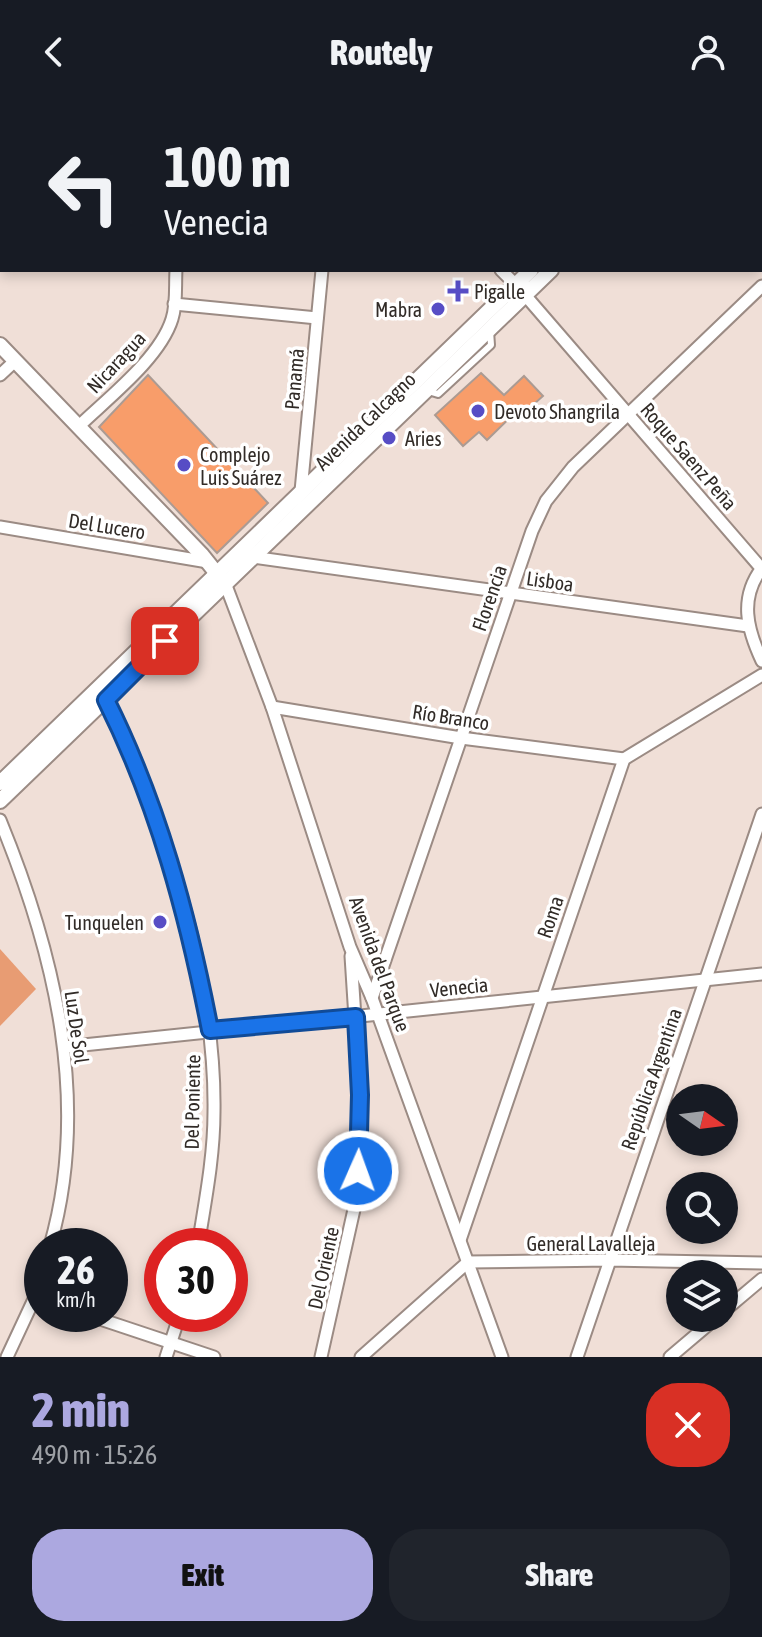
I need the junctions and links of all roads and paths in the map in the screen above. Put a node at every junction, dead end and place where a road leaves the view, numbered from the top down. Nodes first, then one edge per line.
1 (176, 272) edge
2 (322, 272) edge
3 (503, 272) edge
4 (530, 272) edge
5 (548, 272) edge
6 (762, 286) edge
7 (520, 290) junction
8 (174, 304) junction
9 (317, 318) junction
10 (0, 345) edge
11 (15, 361) junction
12 (0, 375) edge
13 (421, 385) junction
14 (628, 413) junction
15 (79, 426) junction
16 (301, 491) junction
17 (0, 527) edge
18 (252, 557) junction
19 (208, 562) junction
20 (762, 568) edge
21 (222, 579) junction
22 (508, 594) junction
23 (748, 626) junction
24 (762, 661) edge
25 (762, 675) edge
26 (103, 694) junction
27 (272, 707) junction
28 (461, 738) junction
29 (624, 759) junction
30 (0, 783) edge
31 (0, 801) edge
32 (762, 814) edge
33 (0, 820) edge
34 (350, 947) junction
35 (762, 974) edge
36 (703, 981) junction
37 (541, 997) junction
38 (372, 998) junction
39 (378, 1014) junction
40 (356, 1017) junction
41 (210, 1030) junction
42 (64, 1047) junction
43 (53, 1228) edge
44 (200, 1228) edge
45 (460, 1240) junction
46 (609, 1260) junction
47 (468, 1262) junction
48 (762, 1263) edge
49 (762, 1279) edge
50 (738, 1299) edge
51 (24, 1325) edge
52 (128, 1328) edge
53 (174, 1332) edge
54 (699, 1332) edge
55 (171, 1343) junction
56 (7, 1357) edge
57 (166, 1357) edge
58 (214, 1357) edge
59 (321, 1357) edge
60 (361, 1357) edge
61 (502, 1357) edge
62 (577, 1357) edge
63 (670, 1357) edge

1 - 8 street, Nicaragua
2 - 9 street, Panamá
3 - 7 street, Roque Saenz Peña
4 - 7 street, Avenida Calcagno
5 - 7 street, Avenida Calcagno
6 - 14 street, Florencia
7 - 13 street, Avenida Calcagno
7 - 13 street, Avenida Calcagno
7 - 14 street, Roque Saenz Peña
8 - 9 street
8 - 15 street, Nicaragua
9 - 16 street, Panamá
10 - 11 street, Avenida del Parque
11 - 12 street
11 - 15 street, Avenida del Parque
13 - 16 street, Avenida Calcagno
13 - 18 street, Avenida Calcagno
14 - 20 street, Roque Saenz Peña
14 - 22 street, Florencia
15 - 19 street, Avenida del Parque
16 - 21 street, Avenida Calcagno
17 - 19 street, Del Lucero
18 - 21 street, Avenida Calcagno
18 - 22 street, Lisboa
19 - 21 street, Avenida del Parque
20 - 23 street, Roque Saenz Peña
21 - 26 street, Avenida Calcagno
21 - 27 street, Avenida del Parque
22 - 23 street, Lisboa
22 - 28 street, Florencia
23 - 24 street, Roque Saenz Peña
25 - 29 street
26 - 30 street, Avenida Calcagno
26 - 31 street, Avenida Calcagno
26 - 41 street, Del Poniente
27 - 28 street, Río Branco
27 - 34 street, Avenida del Parque
28 - 29 street, Río Branco
28 - 38 street, Florencia
29 - 37 street, Roma
32 - 36 street, República Argentina
33 - 42 street, Luz De Sol
34 - 38 street, Avenida del Parque
34 - 40 street, Del Oriente
35 - 36 street, Venecia
36 - 37 street, Venecia
36 - 46 street, República Argentina
37 - 39 street, Venecia
37 - 45 street, Roma
38 - 39 street, Avenida del Parque
39 - 40 street, Venecia
39 - 45 street, Avenida del Parque
40 - 41 street, Venecia
40 - 59 street, Del Oriente
41 - 42 street, Venecia
41 - 44 street, Del Poniente
42 - 43 street, Luz De Sol
45 - 47 street, Avenida del Parque
46 - 47 street, General Lavalleja
46 - 48 street, General Lavalleja
46 - 62 street, República Argentina
47 - 60 street
47 - 61 street, Avenida del Parque
49 - 50 street
51 - 56 street
52 - 55 street
53 - 55 street
54 - 63 street
55 - 57 street
55 - 58 street

